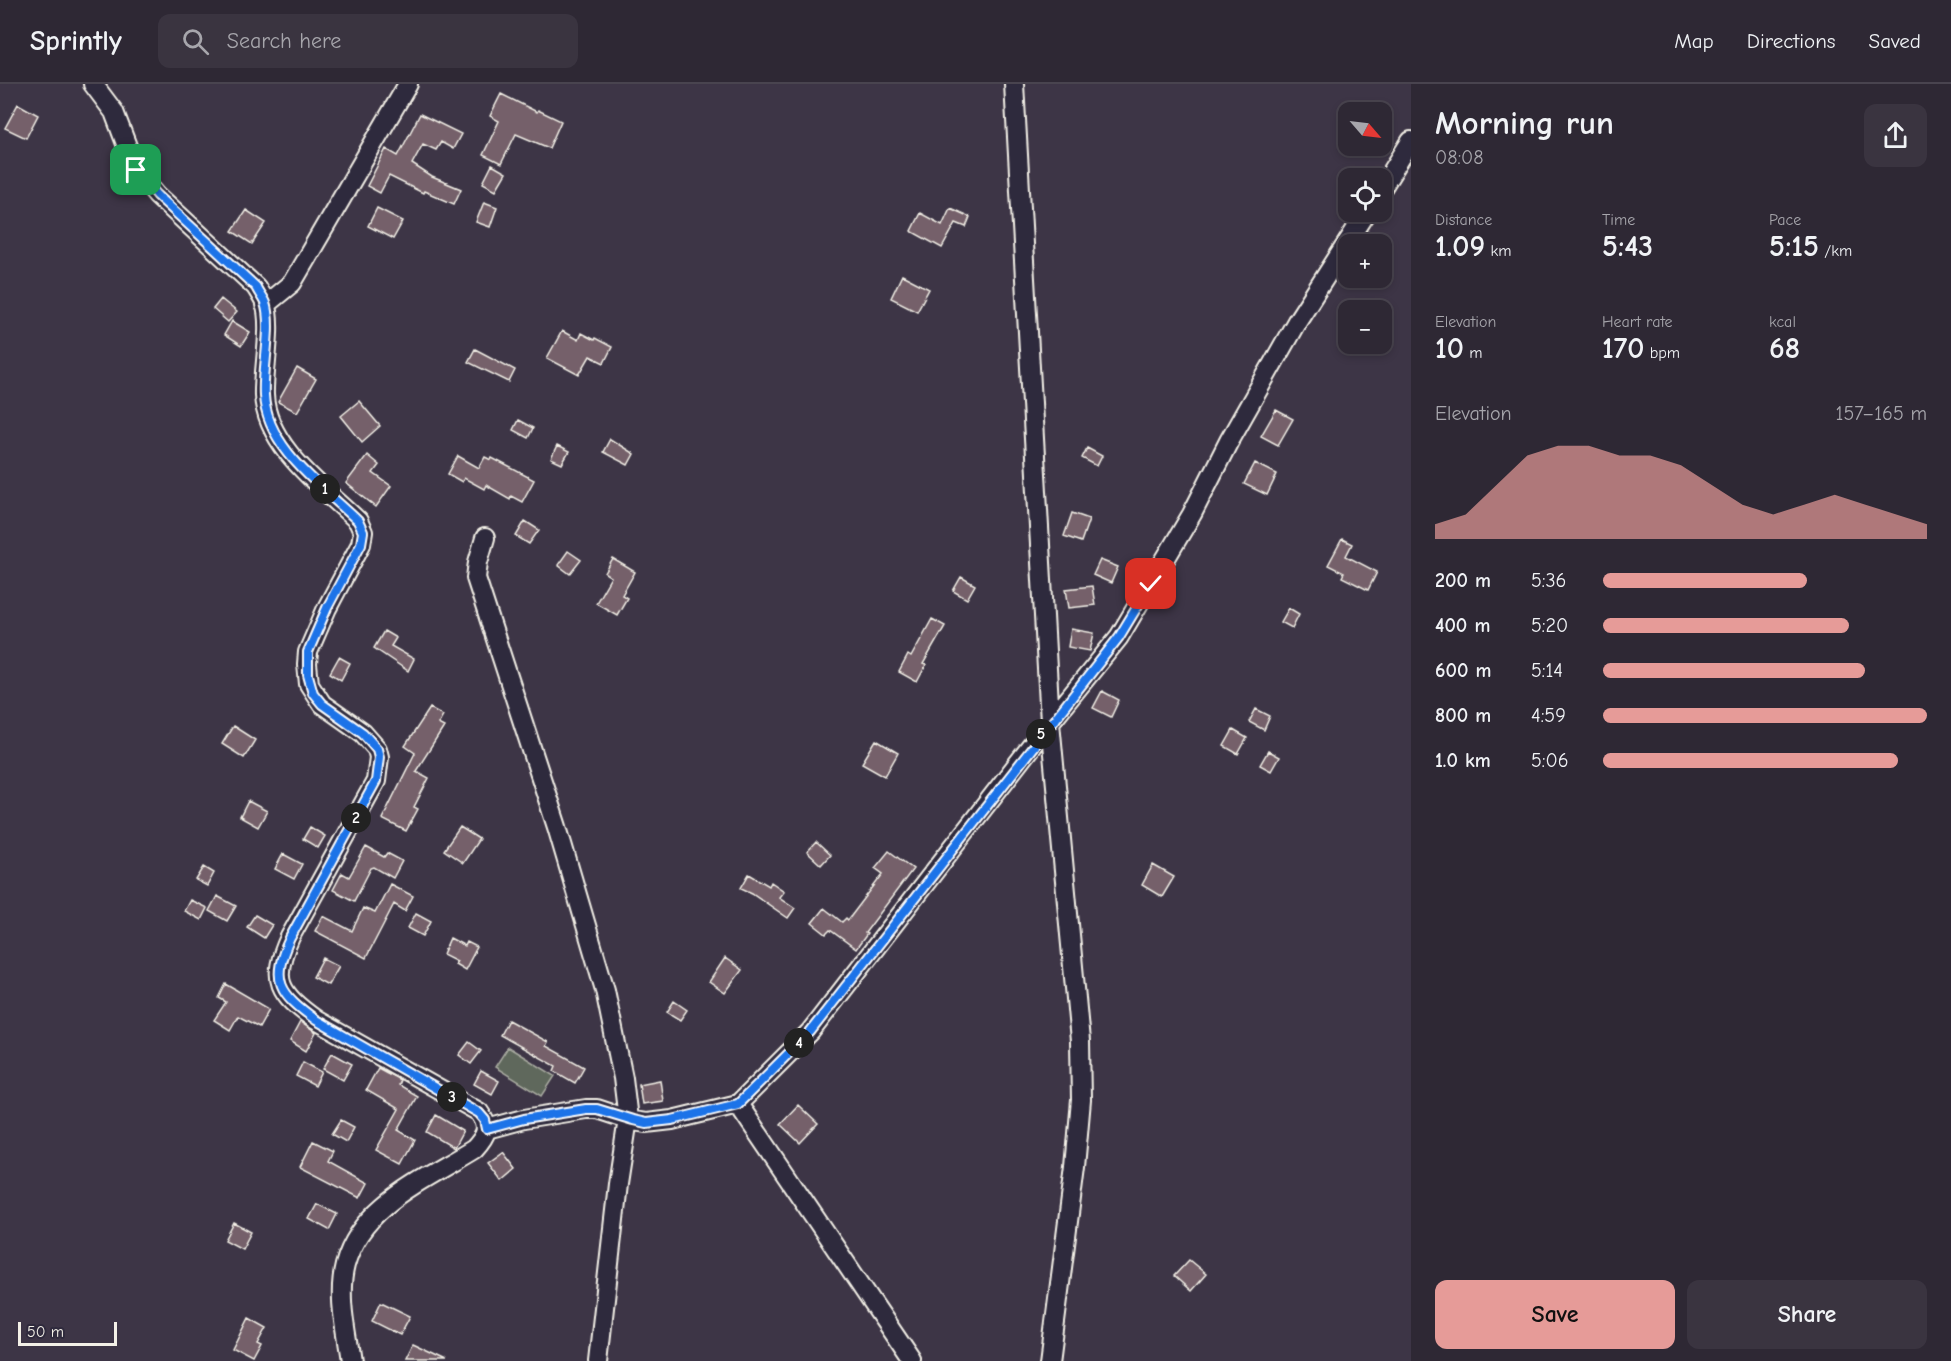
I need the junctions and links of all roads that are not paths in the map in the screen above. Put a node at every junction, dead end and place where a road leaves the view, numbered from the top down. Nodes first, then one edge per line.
1 (93, 84) edge
2 (408, 84) edge
3 (1014, 84) edge
4 (1411, 141) edge
5 (1392, 172) edge
6 (1360, 222) edge
7 (265, 304) junction
8 (485, 538) dead end
9 (1050, 722) junction
10 (738, 1104) junction
11 (628, 1119) junction
12 (487, 1129) junction
13 (350, 1361) edge
14 (598, 1361) edge
15 (912, 1361) edge
16 (1050, 1361) edge

1 - 7 street
2 - 7 street
3 - 9 street
4 - 5 street
6 - 9 street
7 - 12 street
8 - 11 street
9 - 10 street
9 - 16 street
10 - 11 street
10 - 15 street
11 - 12 street
11 - 14 street
12 - 13 street

